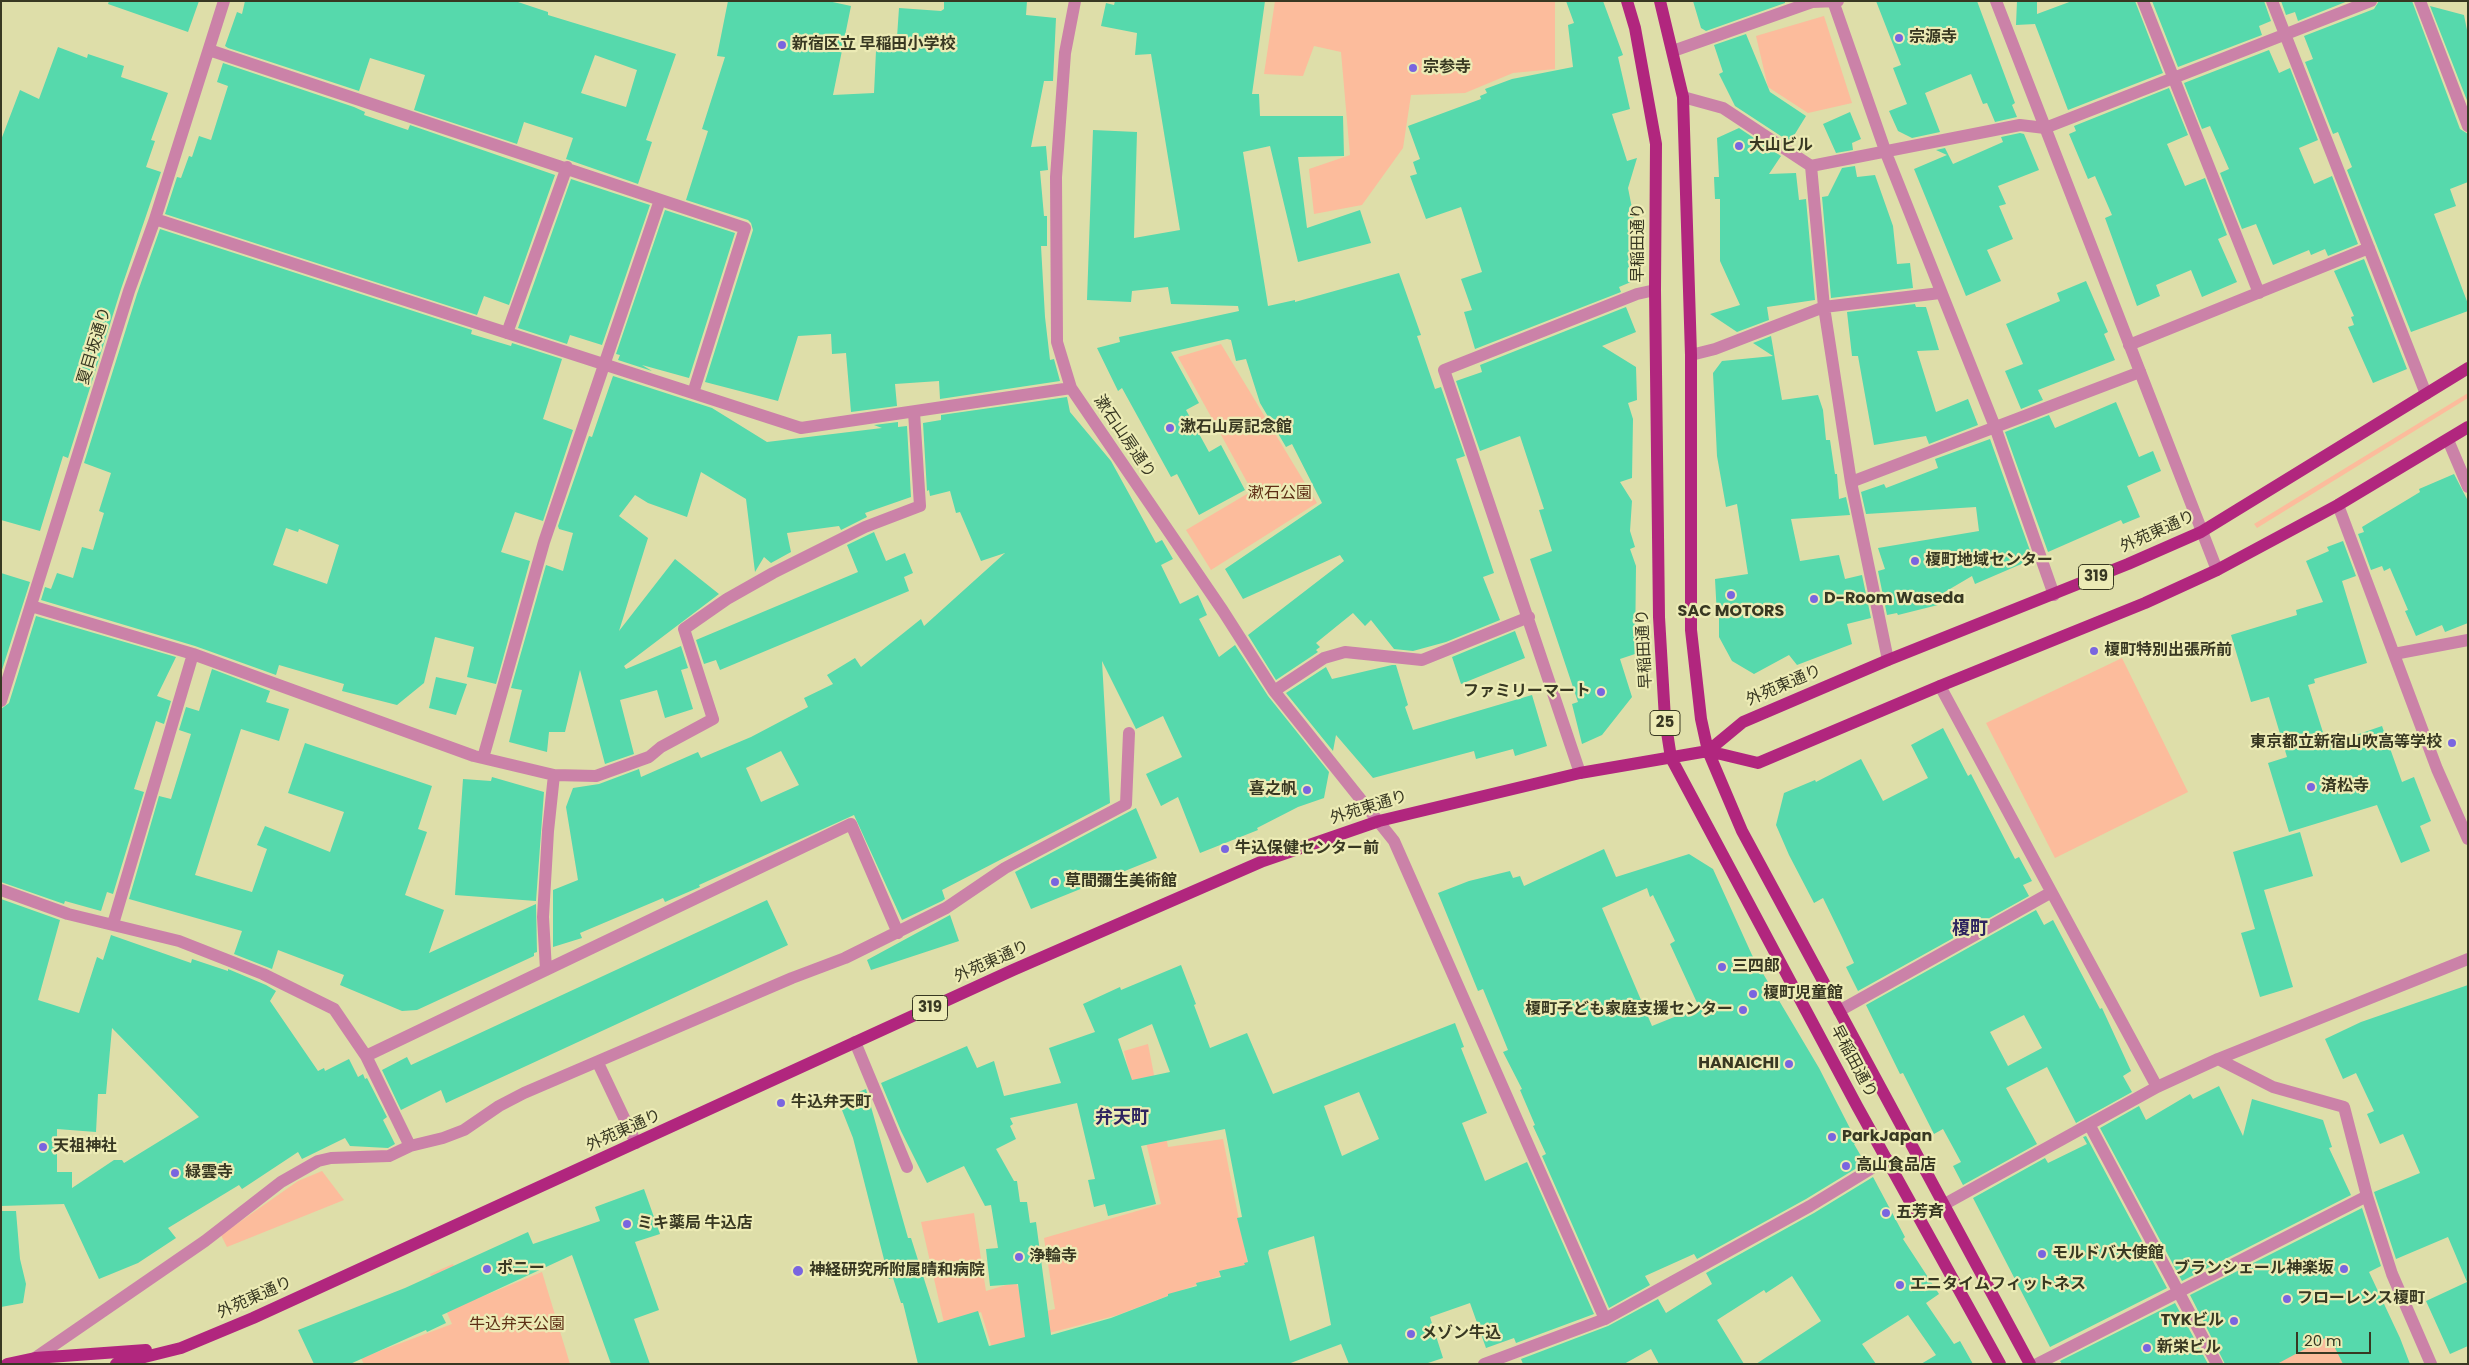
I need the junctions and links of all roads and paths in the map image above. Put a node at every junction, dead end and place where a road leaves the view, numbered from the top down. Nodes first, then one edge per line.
1 (224, 1) edge
2 (1075, 1) edge
3 (1627, 1) edge
4 (1660, 1) edge
5 (1833, 1) edge
6 (1838, 1) edge
7 (1996, 1) edge
8 (2143, 1) edge
9 (2272, 1) edge
10 (2371, 1) edge
11 (2420, 1) edge
12 (2285, 34) junction
13 (209, 50) junction
14 (1673, 51) junction
15 (2174, 78) junction
16 (1683, 97) junction
17 (2468, 126) edge
18 (2045, 128) junction
19 (1886, 153) junction
20 (1812, 166) junction
21 (567, 167) junction
22 (660, 200) junction
23 (155, 219) junction
24 (2369, 248) junction
25 (1655, 290) junction
26 (1940, 293) junction
27 (2259, 293) junction
28 (1824, 307) junction
29 (507, 333) junction
30 (2129, 345) junction
31 (1691, 355) junction
32 (603, 365) junction
33 (2468, 368) edge
34 (2140, 372) junction
35 (1072, 388) junction
36 (693, 393) junction
37 (2426, 394) junction
38 (914, 412) junction
39 (2468, 427) edge
40 (1994, 428) junction
41 (2448, 440) junction
42 (1851, 482) junction
43 (2468, 487) edge
44 (2338, 505) junction
45 (2202, 532) junction
46 (2216, 570) junction
47 (2054, 595) junction
48 (31, 606) junction
49 (1529, 617) junction
50 (2468, 640) edge
51 (193, 654) junction
52 (2394, 654) junction
53 (1888, 660) junction
54 (1940, 686) junction
55 (1274, 691) junction
56 (1, 701) edge
57 (1128, 733) dead end
58 (1708, 751) junction
59 (483, 758) junction
60 (1671, 758) junction
61 (1580, 773) junction
62 (554, 776) junction
63 (1379, 821) junction
64 (2468, 839) edge
65 (1, 890) edge
66 (2050, 893) junction
67 (112, 924) junction
68 (898, 933) junction
69 (2468, 959) edge
70 (546, 970) junction
71 (1839, 1012) junction
72 (855, 1042) junction
73 (366, 1056) junction
74 (2218, 1059) junction
75 (598, 1063) junction
76 (2158, 1087) junction
77 (2090, 1126) junction
78 (636, 1143) junction
79 (410, 1146) junction
80 (1887, 1159) junction
81 (908, 1168) dead end
82 (2367, 1196) junction
83 (1943, 1205) junction
84 (2179, 1292) junction
85 (1605, 1318) junction
86 (181, 1348) junction
87 (35, 1358) junction
88 (6, 1364) edge
89 (116, 1364) edge
90 (1484, 1364) edge
91 (2000, 1364) edge
92 (2030, 1364) edge
93 (2037, 1364) edge
94 (2217, 1364) edge
95 (2431, 1364) edge

1 - 13 street, 夏目坂通り
2 - 35 street, 漱石山房通り
3 - 25 main road, 早稲田通り / 25
4 - 14 main road, 早稲田通り / 25
5 - 6 street
5 - 14 street
5 - 19 street
7 - 18 street
8 - 15 street
9 - 12 street
10 - 12 street
11 - 17 street
12 - 15 street
12 - 24 street
13 - 21 street
13 - 23 street, 夏目坂通り
14 - 16 main road, 早稲田通り / 25
15 - 18 street
15 - 27 street
16 - 20 street
16 - 31 main road, 早稲田通り / 25
18 - 19 street
18 - 30 street
19 - 20 street
19 - 26 street
20 - 28 street
21 - 22 street
21 - 29 street
22 - 32 street
22 - 36 street
23 - 29 street
23 - 48 street, 夏目坂通り
24 - 27 street
24 - 37 street
25 - 49 street
25 - 60 main road, 早稲田通り / 25
26 - 28 street
26 - 40 street
27 - 30 street
28 - 31 street
28 - 42 street
29 - 32 street
30 - 34 street
31 - 58 main road, 早稲田通り / 25
32 - 36 street
32 - 59 street
33 - 37 main road, 外苑東通り / 319
34 - 40 street
34 - 45 street
35 - 38 street
35 - 55 street, 漱石山房通り
36 - 38 street
37 - 45 main road, 外苑東通り / 319
38 - 62 street
39 - 41 main road, 外苑東通り / 319
40 - 42 street
40 - 47 street
41 - 43 street
41 - 44 main road, 外苑東通り / 319
42 - 53 street
44 - 46 main road, 外苑東通り / 319
44 - 52 street
45 - 46 street
45 - 47 main road, 外苑東通り / 319
46 - 54 main road, 外苑東通り / 319
47 - 53 main road, 外苑東通り / 319
48 - 51 street
48 - 56 street, 夏目坂通り
49 - 55 street
49 - 61 street
50 - 52 street
51 - 59 street
51 - 67 street
52 - 64 street
53 - 58 main road, 外苑東通り / 319
54 - 58 main road, 外苑東通り / 319
54 - 66 street
55 - 63 street, 漱石山房通り
57 - 68 street
58 - 60 main road, 外苑東通り / 319
58 - 71 main road, 早稲田通り / 25
59 - 62 street
60 - 61 main road, 外苑東通り / 319
60 - 80 main road, 早稲田通り / 25
61 - 63 main road, 外苑東通り / 319
62 - 70 street
63 - 72 main road, 外苑東通り / 319
63 - 85 street, 漱石山房通り
65 - 67 street
66 - 71 street
66 - 76 street
67 - 73 street
68 - 70 street
68 - 75 street
69 - 74 street
70 - 73 street
71 - 83 main road, 早稲田通り / 25
72 - 78 main road, 外苑東通り / 319
72 - 81 street
73 - 79 street
74 - 76 street
74 - 82 street
75 - 78 street
75 - 79 street
76 - 77 street
77 - 83 street
77 - 84 street
78 - 86 main road, 外苑東通り / 319
79 - 87 street
80 - 85 street
80 - 91 main road, 早稲田通り / 25
82 - 84 street
82 - 95 street
83 - 92 main road, 早稲田通り / 25
84 - 93 street
84 - 94 street
85 - 90 street
86 - 87 main road, 外苑東通り / 319
86 - 89 main road, 外苑東通り / 319
87 - 88 main road, 外苑東通り / 319

